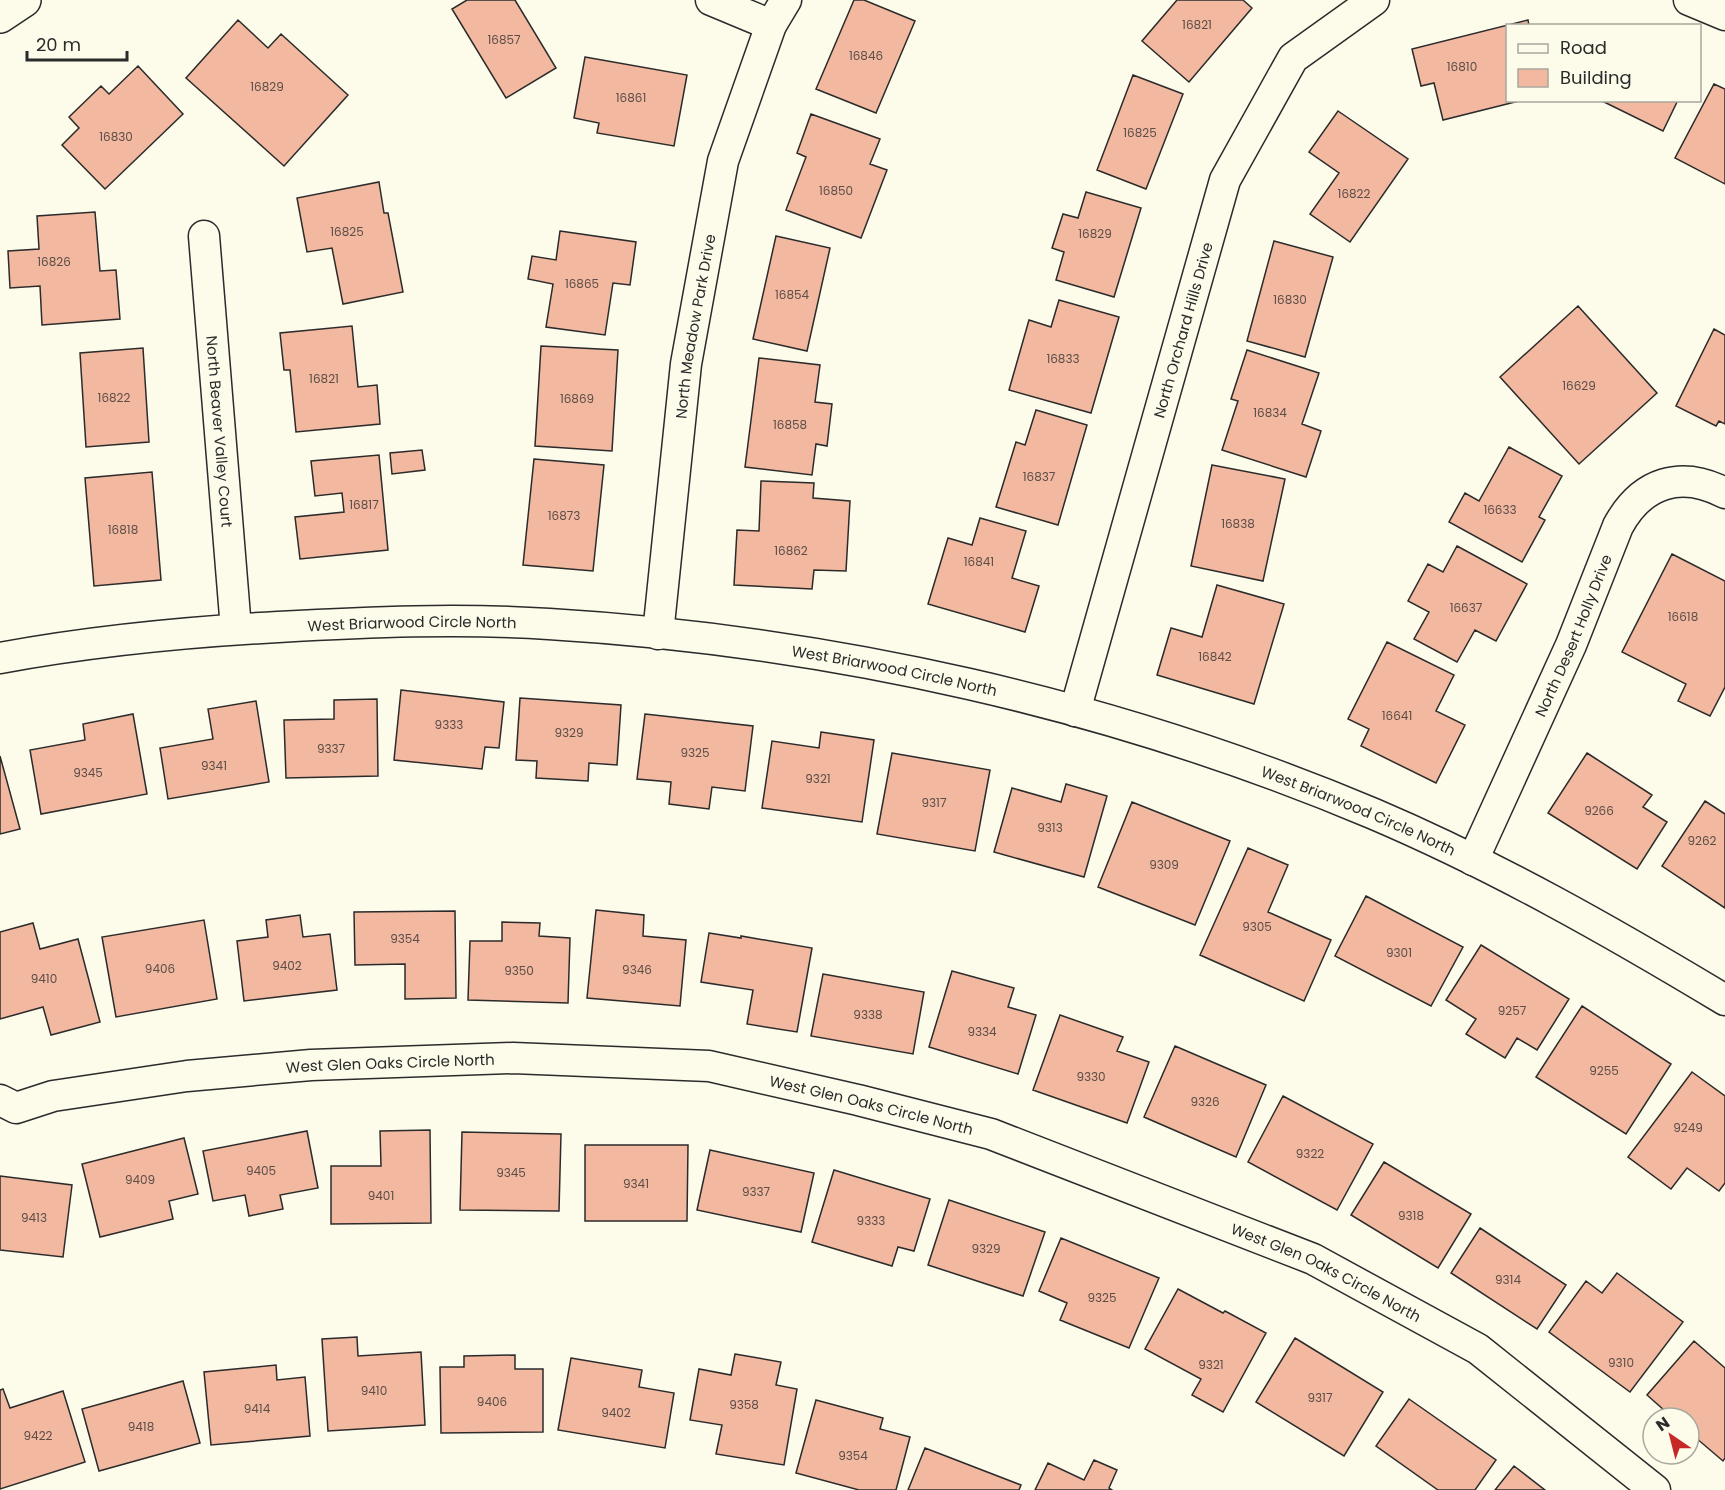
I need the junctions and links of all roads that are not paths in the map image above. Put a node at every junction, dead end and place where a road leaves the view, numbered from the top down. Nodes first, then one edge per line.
1 (24, 0) edge
2 (711, 0) edge
3 (1374, 0) edge
4 (1689, 0) edge
5 (779, 13) edge
6 (1725, 15) edge
7 (0, 16) edge
8 (204, 236) dead end
9 (1725, 493) edge
10 (236, 629) junction
11 (658, 634) junction
12 (0, 658) edge
13 (1076, 711) junction
14 (1473, 860) junction
15 (1725, 1000) edge
16 (0, 1100) edge
17 (1655, 1490) edge

1 - 7 main road
2 - 5 street, North Meadow Park Drive
3 - 13 street, North Orchard Hills Drive
4 - 6 street
5 - 11 street, North Meadow Park Drive
8 - 10 street, North Beaver Valley Court
9 - 14 street, North Desert Holly Drive
10 - 11 street, West Briarwood Circle North
10 - 12 street, West Briarwood Circle North
11 - 13 street, West Briarwood Circle North
13 - 14 street, West Briarwood Circle North
14 - 15 street, West Briarwood Circle North
16 - 17 street, West Glen Oaks Circle North

